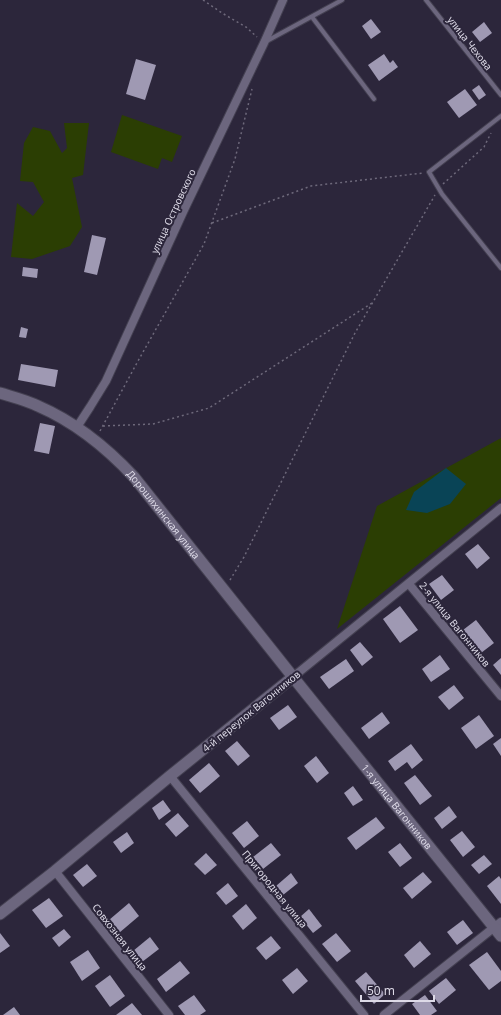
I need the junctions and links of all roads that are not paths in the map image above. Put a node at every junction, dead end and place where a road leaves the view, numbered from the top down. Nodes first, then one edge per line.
1 (283, 0) edge
2 (342, 0) edge
3 (426, 0) edge
4 (312, 17) junction
5 (264, 43) junction
6 (501, 95) edge
7 (374, 99) dead end
8 (500, 116) edge
9 (501, 268) edge
10 (0, 393) edge
11 (77, 427) junction
12 (501, 508) edge
13 (409, 584) junction
14 (293, 677) junction
15 (501, 696) edge
16 (170, 776) junction
17 (55, 871) junction
18 (0, 914) edge
19 (499, 928) edge
20 (169, 1015) edge
21 (364, 1015) edge
22 (384, 1015) edge

1 - 5 street, улица Островского
2 - 4 lane
3 - 6 lane, улица Чехова
4 - 5 lane
4 - 7 lane
5 - 11 street, улица Островского
8 - 9 lane
10 - 11 street, Дорошихинская улица
11 - 14 street, Дорошихинская улица
12 - 13 street, 4-й переулок Вагонников
13 - 14 street, 4-й переулок Вагонников
13 - 15 street, 2-я улица Вагонников
14 - 16 street, 4-й переулок Вагонников
14 - 19 street, 1-я улица Вагонников
16 - 17 street, 4-й переулок Вагонников
16 - 21 street, Пригородная улица
17 - 18 street, 4-й переулок Вагонников
17 - 20 street, Совхозная улица
19 - 22 street

